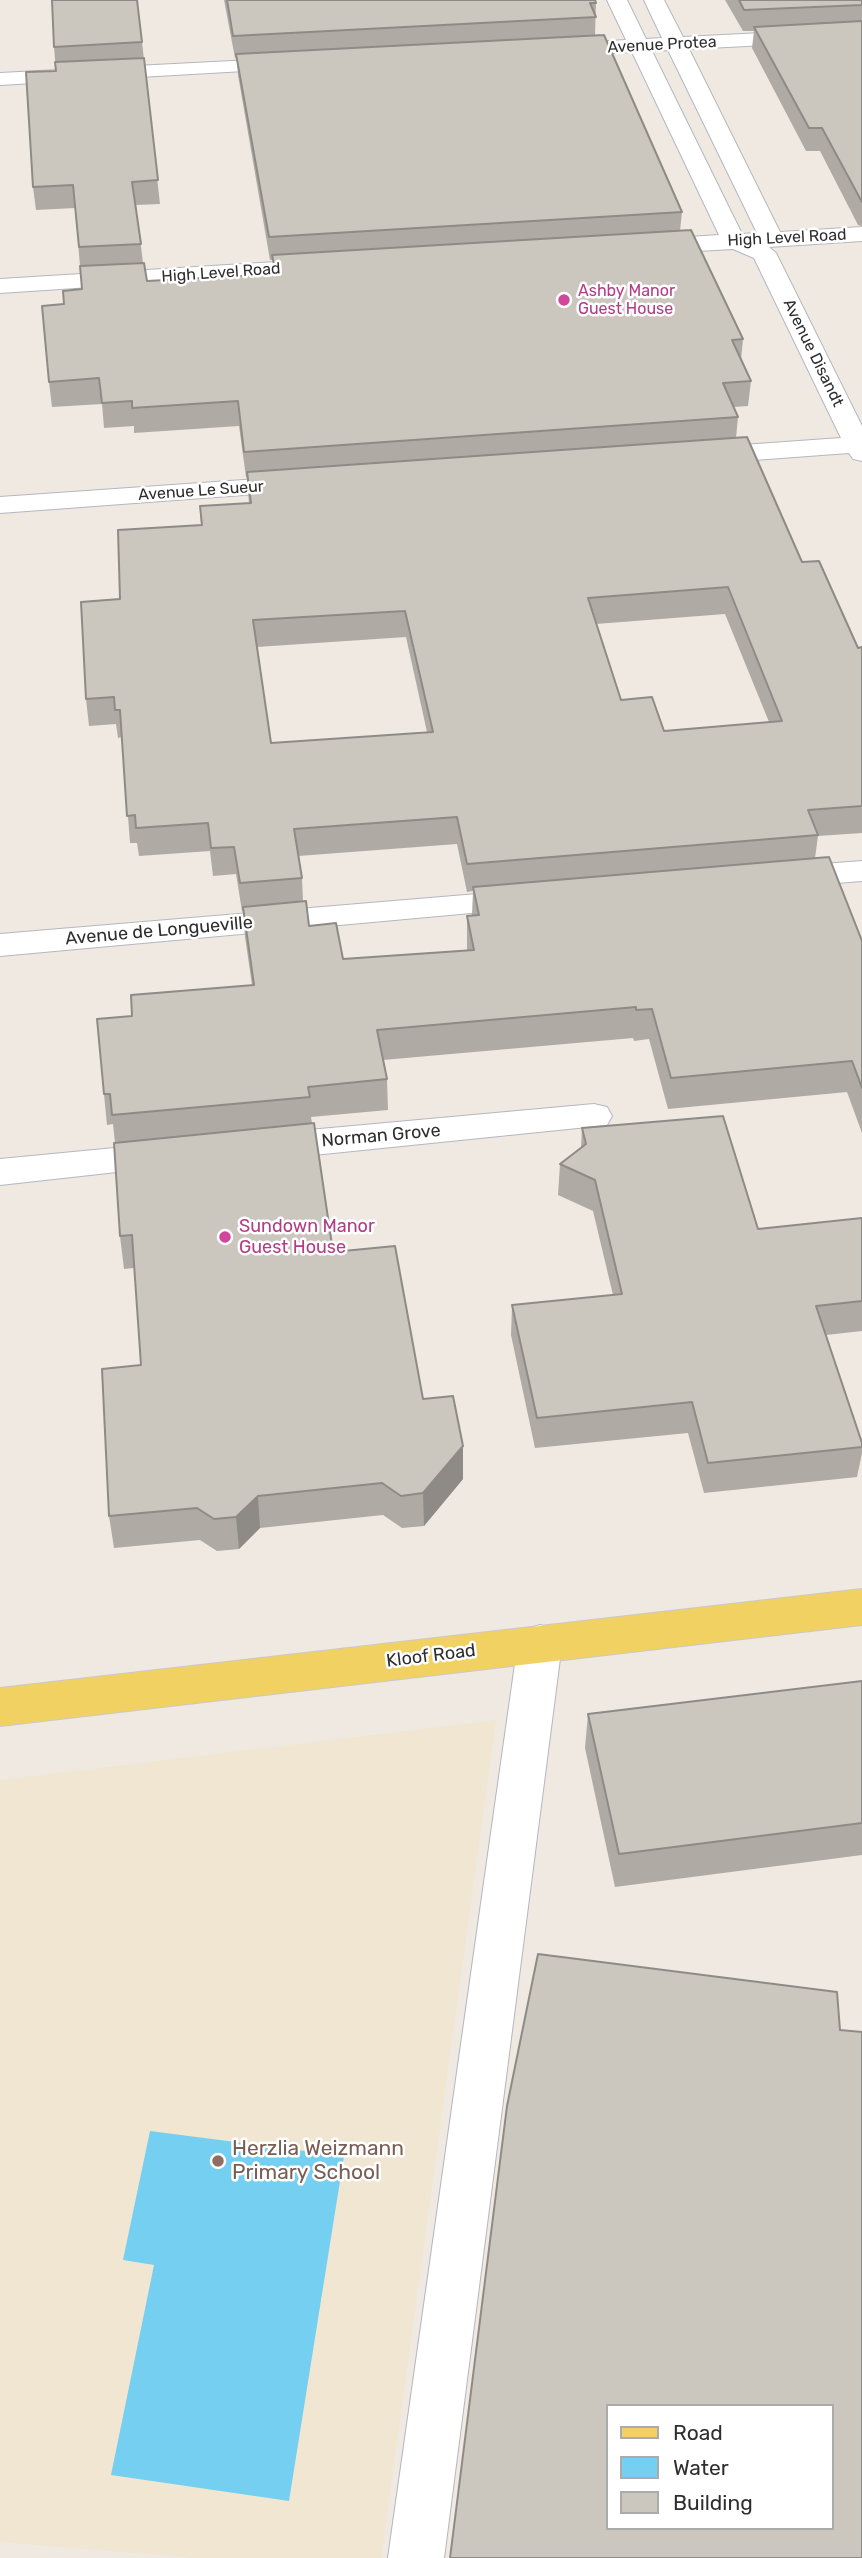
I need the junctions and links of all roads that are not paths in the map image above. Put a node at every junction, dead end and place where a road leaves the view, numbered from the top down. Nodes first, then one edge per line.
1 (617, 0) edge
2 (654, 0) edge
3 (862, 34) edge
4 (677, 45) junction
5 (638, 46) junction
6 (537, 51) edge
7 (316, 63) edge
8 (0, 79) edge
9 (723, 141) junction
10 (684, 143) junction
11 (862, 234) edge
12 (734, 241) junction
13 (768, 246) junction
14 (623, 248) edge
15 (347, 265) edge
16 (0, 286) edge
17 (861, 447) edge
18 (678, 457) edge
19 (330, 482) edge
20 (0, 505) edge
21 (862, 871) edge
22 (751, 880) edge
23 (555, 897) edge
24 (0, 945) edge
25 (594, 1115) dead end
26 (238, 1149) edge
27 (197, 1153) edge
28 (0, 1172) edge
29 (862, 1607) edge
30 (540, 1643) junction
31 (0, 1707) edge
32 (416, 2558) edge

1 - 5 street
2 - 4 street, Avenue Disandt
3 - 4 street, Avenue Protea
4 - 5 street, Avenue Protea
4 - 9 street, Avenue Disandt
5 - 6 street, Avenue Protea
5 - 10 street
7 - 8 street
9 - 10 street
9 - 13 street, Avenue Disandt
10 - 12 street
11 - 13 street, High Level Road
12 - 13 street
12 - 14 street, High Level Road
13 - 17 street, Avenue Disandt
15 - 16 street, High Level Road
17 - 18 street
19 - 20 street, Avenue Le Sueur
21 - 22 street
23 - 24 street, Avenue de Longueville
25 - 26 street, Norman Grove
27 - 28 street
29 - 30 main road, Kloof Road
30 - 31 main road, Kloof Road
30 - 32 street

